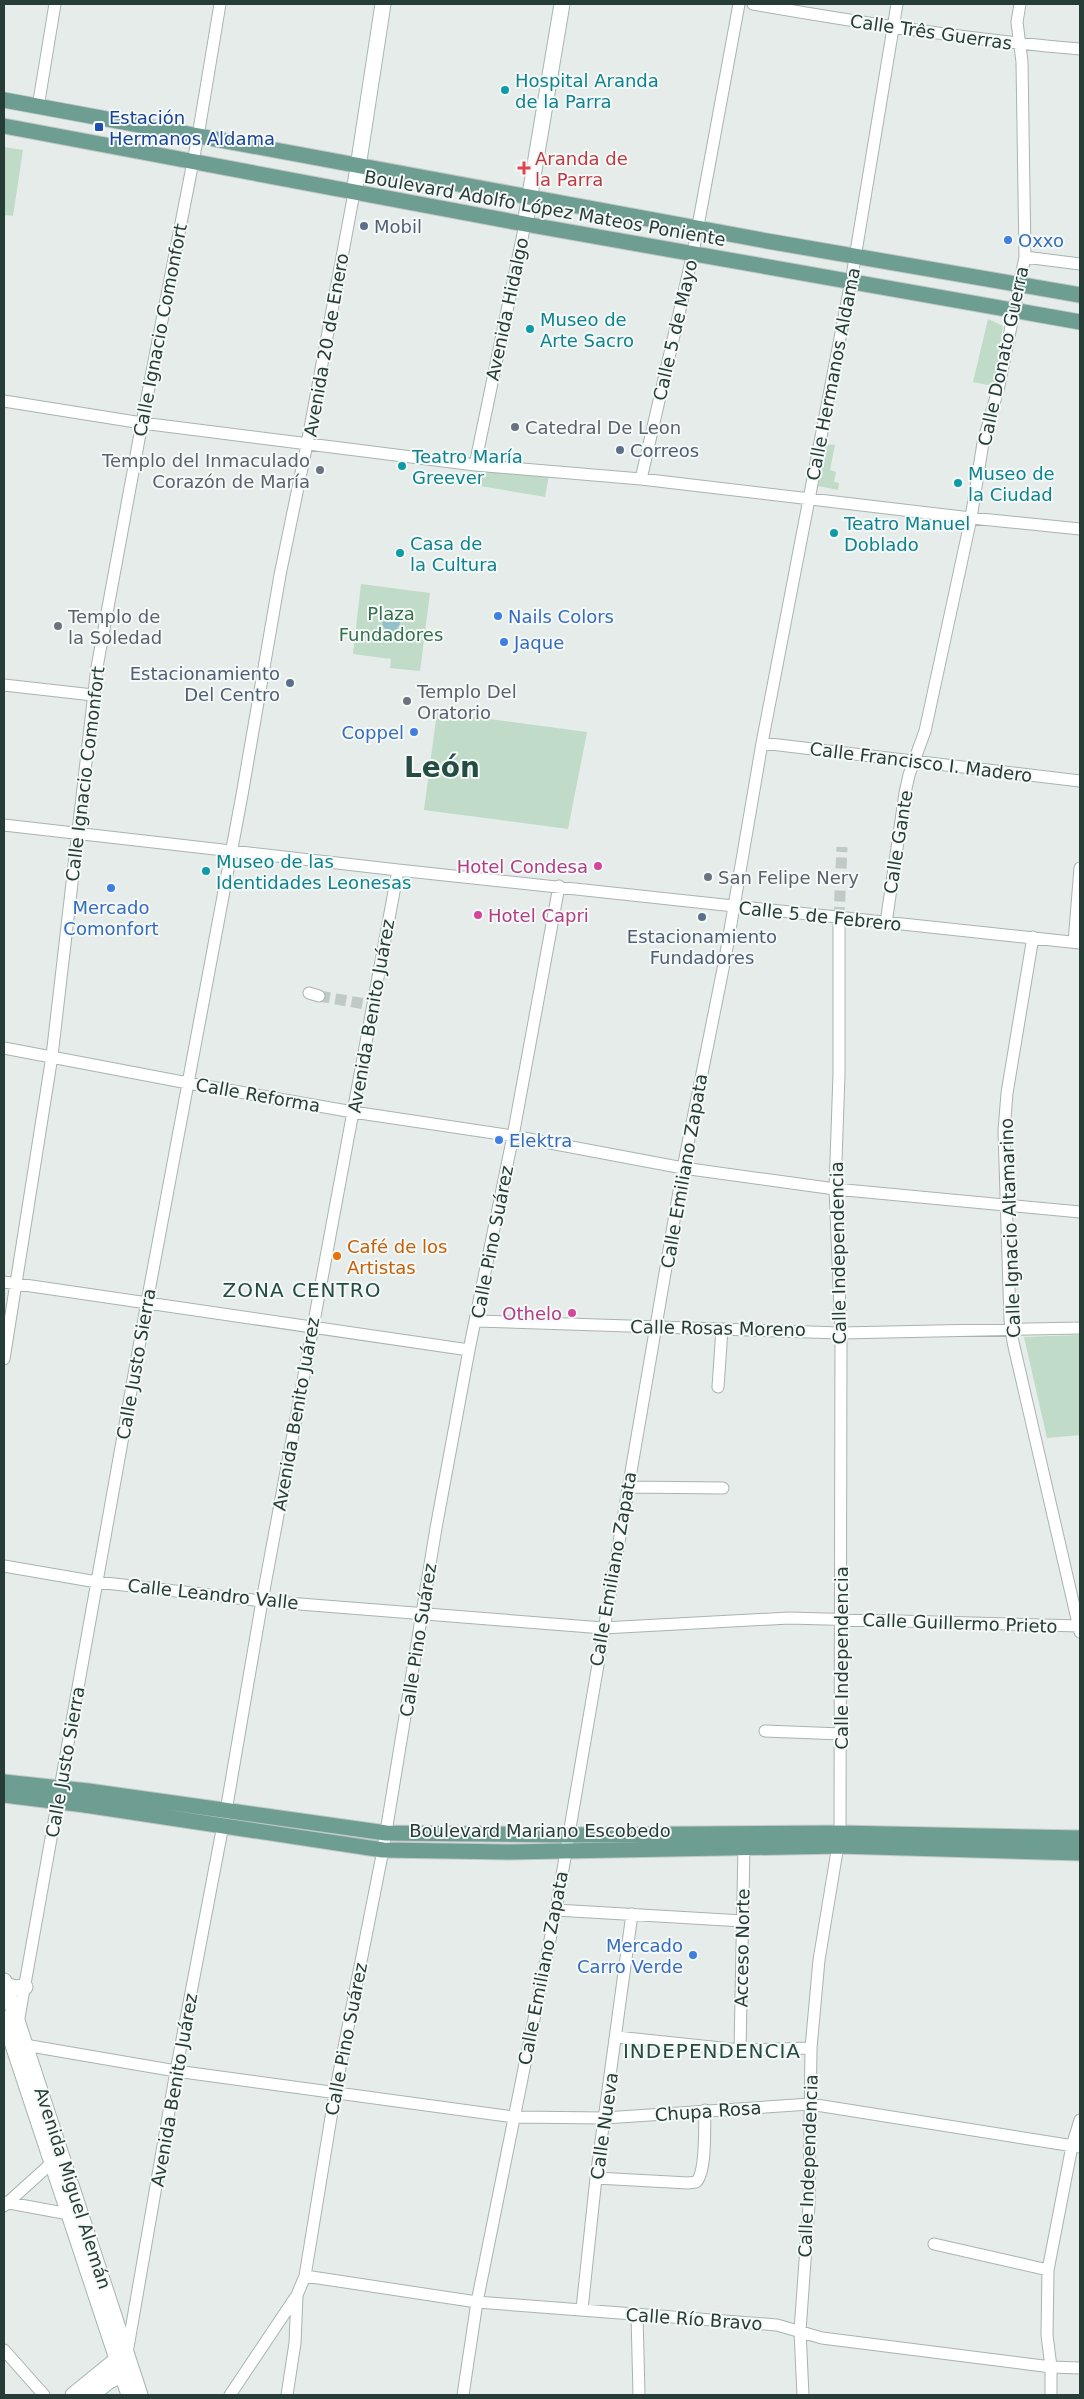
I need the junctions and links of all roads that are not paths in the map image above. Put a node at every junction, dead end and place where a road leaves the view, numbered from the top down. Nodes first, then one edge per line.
1 (55, 4) edge
2 (220, 4) edge
3 (383, 4) edge
4 (562, 4) edge
5 (739, 4) edge
6 (753, 4) edge
7 (897, 4) edge
8 (1020, 4) edge
9 (892, 28) junction
10 (1020, 44) junction
11 (1080, 49) edge
12 (4, 100) edge
13 (38, 107) junction
14 (4, 126) edge
15 (198, 136) junction
16 (193, 163) junction
17 (358, 165) junction
18 (354, 193) junction
19 (531, 197) junction
20 (525, 224) junction
21 (698, 227) junction
22 (693, 253) junction
23 (856, 256) junction
24 (1025, 258) junction
25 (1080, 264) edge
26 (851, 282) junction
27 (1020, 284) junction
28 (1080, 295) edge
29 (1014, 312) junction
30 (1080, 322) edge
31 (4, 401) edge
32 (142, 424) junction
33 (307, 444) junction
34 (475, 465) junction
35 (641, 479) junction
36 (809, 499) junction
37 (971, 518) junction
38 (1080, 529) edge
39 (4, 685) edge
40 (261, 685) joint
41 (93, 695) junction
42 (762, 743) junction
43 (915, 762) junction
44 (1080, 781) edge
45 (4, 824) edge
46 (77, 832) junction
47 (230, 850) junction
48 (398, 870) junction
49 (1080, 870) edge
50 (559, 886) junction
51 (734, 906) junction
52 (839, 918) junction
53 (886, 923) junction
54 (1033, 937) junction
55 (1077, 942) edge
56 (4, 1048) edge
57 (52, 1056) junction
58 (188, 1083) junction
59 (353, 1112) junction
60 (513, 1136) junction
61 (683, 1168) junction
62 (835, 1189) junction
63 (1005, 1206) junction
64 (1080, 1212) edge
65 (4, 1282) edge
66 (17, 1284) junction
67 (147, 1302) junction
68 (8, 1311) edge
69 (476, 1321) junction
70 (312, 1326) junction
71 (656, 1327) junction
72 (1080, 1328) edge
73 (722, 1329) junction
74 (1011, 1331) junction
75 (840, 1333) junction
76 (469, 1350) junction
77 (4, 1359) edge
78 (718, 1388) dead end
79 (628, 1487) junction
80 (723, 1488) dead end
81 (4, 1566) edge
82 (97, 1582) junction
83 (262, 1601) junction
84 (423, 1613) junction
85 (842, 1619) junction
86 (1079, 1622) edge
87 (603, 1628) junction
88 (765, 1732) dead end
89 (841, 1734) junction
90 (4, 1778) edge
91 (4, 1782) edge
92 (62, 1784) junction
93 (4, 1794) edge
94 (82, 1797) junction
95 (4, 1800) edge
96 (57, 1806) junction
97 (220, 1815) junction
98 (386, 1833) junction
99 (569, 1835) junction
100 (1080, 1838) edge
101 (840, 1840) junction
102 (744, 1846) junction
103 (383, 1850) junction
104 (565, 1851) junction
105 (1080, 1853) edge
106 (556, 1910) junction
107 (632, 1914) junction
108 (743, 1921) junction
109 (4, 1983) edge
110 (25, 1986) junction
111 (11, 2019) edge
112 (617, 2037) junction
113 (14, 2043) edge
114 (811, 2048) junction
115 (740, 2050) junction
116 (176, 2071) junction
117 (335, 2093) junction
118 (810, 2104) junction
119 (705, 2110) junction
120 (514, 2117) junction
121 (605, 2118) junction
122 (1080, 2120) edge
123 (1076, 2147) edge
124 (57, 2158) junction
125 (596, 2178) junction
126 (5, 2204) edge
127 (76, 2216) junction
128 (934, 2244) dead end
129 (1048, 2270) junction
130 (305, 2276) junction
131 (297, 2295) junction
132 (477, 2302) junction
133 (582, 2309) junction
134 (638, 2315) junction
135 (800, 2331) junction
136 (4, 2350) edge
137 (1051, 2367) junction
138 (1080, 2368) edge
139 (119, 2373) edge
140 (44, 2395) edge
141 (73, 2395) edge
142 (92, 2395) edge
143 (117, 2395) edge
144 (129, 2395) edge
145 (140, 2395) edge
146 (230, 2395) edge
147 (288, 2395) edge
148 (463, 2395) edge
149 (639, 2395) edge
150 (803, 2395) edge
151 (1051, 2395) edge

1 - 13 street
2 - 15 street, Calle Ignacio Comonfort
3 - 17 street, Avenida 20 de Enero
4 - 19 street, Avenida Hidalgo
5 - 21 street, Calle 5 de Mayo
6 - 9 street, Calle Três Guerras
7 - 9 street, Calle Hermanos Aldama
8 - 10 street, Calle Donato Guerra
9 - 10 street, Calle Três Guerras
9 - 23 street, Calle Hermanos Aldama
10 - 11 street, Calle Três Guerras
10 - 24 street, Calle Donato Guerra
12 - 13 main road, Boulevard Adolfo López Mateos Poniente
13 - 15 main road, Boulevard Adolfo López Mateos Poniente
14 - 16 main road, Boulevard Adolfo López Mateos Poniente
15 - 16 street, Calle Ignacio Comonfort
15 - 17 main road, Boulevard Adolfo López Mateos Poniente
16 - 18 main road, Boulevard Adolfo López Mateos Poniente
16 - 32 street, Calle Ignacio Comonfort
17 - 18 street, Avenida 20 de Enero
17 - 19 main road, Boulevard Adolfo López Mateos Poniente
18 - 20 main road, Boulevard Adolfo López Mateos Poniente
18 - 33 street, Avenida 20 de Enero
19 - 20 street, Avenida Hidalgo
19 - 21 main road, Boulevard Adolfo López Mateos Poniente
20 - 22 main road, Boulevard Adolfo López Mateos Poniente
20 - 34 street, Avenida Hidalgo
21 - 22 street, Calle 5 de Mayo
21 - 23 main road, Boulevard Adolfo López Mateos Poniente
22 - 26 main road, Boulevard Adolfo López Mateos Poniente
22 - 35 street, Calle 5 de Mayo
23 - 26 street, Calle Hermanos Aldama
23 - 27 main road, Boulevard Adolfo López Mateos Poniente
24 - 25 street
24 - 27 street, Calle Donato Guerra
26 - 29 main road, Boulevard Adolfo López Mateos Poniente
26 - 36 street, Calle Hermanos Aldama
27 - 28 main road, Boulevard Adolfo López Mateos Poniente
27 - 29 street, Calle Donato Guerra
29 - 30 main road, Boulevard Adolfo López Mateos Poniente
29 - 37 street, Calle Donato Guerra
31 - 32 street
32 - 33 street
32 - 41 street, Calle Ignacio Comonfort
33 - 34 street
33 - 40 street, Avenida 20 de Enero
34 - 35 street
35 - 36 street
36 - 37 street
36 - 42 street, Calle Hermanos Aldama
37 - 38 street
37 - 43 street, Calle Donato Guerra
39 - 41 street
40 - 47 street, Calle Justo Sierra
41 - 46 street, Calle Ignacio Comonfort
42 - 43 street, Calle Francisco I. Madero
42 - 51 street, Calle Emiliano Zapata
43 - 44 street, Calle Francisco I. Madero
43 - 53 street, Calle Gante
45 - 46 street, Calle 5 de Febrero
46 - 47 street, Calle 5 de Febrero
46 - 57 street, Calle Ignacio Comonfort
47 - 48 street, Calle 5 de Febrero
47 - 58 street, Calle Justo Sierra
48 - 50 street, Calle 5 de Febrero
48 - 59 street, Avenida Benito Juárez
49 - 55 street
50 - 51 street, Calle 5 de Febrero
50 - 60 street, Calle Pino Suárez
51 - 52 street, Calle 5 de Febrero
51 - 61 street, Calle Emiliano Zapata
52 - 53 street, Calle 5 de Febrero
52 - 62 street, Calle Independencia
53 - 54 street, Calle 5 de Febrero
54 - 55 street, Calle 5 de Febrero
54 - 63 street, Calle Ignacio Altamarino
56 - 57 street, Calle Reforma
57 - 58 street, Calle Reforma
57 - 66 street, Calle Ignacio Comonfort
58 - 59 street, Calle Reforma
58 - 67 street, Calle Justo Sierra
59 - 60 street, Calle Reforma
59 - 70 street, Avenida Benito Juárez
60 - 61 street, Calle Reforma
60 - 69 street, Calle Pino Suárez
61 - 62 street, Calle Reforma
61 - 71 street, Calle Emiliano Zapata
62 - 63 street, Calle Reforma
62 - 75 street, Calle Independencia
63 - 64 street, Calle Reforma
63 - 74 street, Calle Ignacio Altamarino
65 - 66 street
66 - 67 street
66 - 68 street, Calle Ignacio Comonfort
67 - 70 street
67 - 82 street, Calle Justo Sierra
68 - 77 street, Calle Ignacio Comonfort
69 - 71 street, Calle Rosas Moreno
69 - 76 street, Calle Pino Suárez
70 - 76 street
70 - 83 street, Avenida Benito Juárez
71 - 73 street, Calle Rosas Moreno
71 - 79 street, Calle Emiliano Zapata
72 - 74 street, Calle Rosas Moreno
73 - 75 street, Calle Rosas Moreno
73 - 78 street
74 - 75 street, Calle Rosas Moreno
74 - 86 street, Calle Ignacio Altamarino
75 - 85 street, Calle Independencia
76 - 84 street, Calle Pino Suárez
79 - 80 street
79 - 87 street, Calle Emiliano Zapata
81 - 82 street, Calle Leandro Valle
82 - 83 street, Calle Leandro Valle
82 - 92 street, Calle Justo Sierra
83 - 84 street, Calle Leandro Valle
83 - 97 street, Avenida Benito Juárez
84 - 87 street, Calle Guillermo Prieto
84 - 98 street, Calle Pino Suárez
85 - 86 street, Calle Guillermo Prieto
85 - 87 street, Calle Guillermo Prieto
85 - 89 street, Calle Independencia
87 - 99 street, Calle Emiliano Zapata
88 - 89 street
89 - 101 street, Calle Independencia
90 - 92 street
91 - 94 main road, Boulevard Mariano Escobedo, bridge
92 - 94 street
92 - 96 street, Calle Justo Sierra
93 - 94 main road, Boulevard Mariano Escobedo, bridge
94 - 96 street
94 - 97 main road, Boulevard Mariano Escobedo
94 - 97 street
95 - 96 street
96 - 110 street, Calle Justo Sierra
97 - 98 main road, Boulevard Mariano Escobedo
97 - 103 main road, Boulevard Mariano Escobedo
97 - 116 street, Avenida Benito Juárez
98 - 99 main road, Boulevard Mariano Escobedo
98 - 103 street, Calle Pino Suárez
99 - 101 main road, Boulevard Mariano Escobedo
99 - 104 street, Calle Emiliano Zapata
100 - 101 main road, Boulevard Mariano Escobedo
101 - 102 main road, Boulevard Mariano Escobedo
101 - 105 main road, Boulevard Mariano Escobedo
101 - 114 street, Calle Independencia
102 - 104 main road, Boulevard Mariano Escobedo
102 - 108 street, Acceso Norte
103 - 104 main road, Boulevard Mariano Escobedo
103 - 117 street, Calle Pino Suárez
104 - 106 street, Calle Emiliano Zapata
106 - 107 street
106 - 120 street, Calle Emiliano Zapata
107 - 108 street
107 - 112 street, Calle Nueva
108 - 115 street, Acceso Norte
109 - 110 street
109 - 111 street, Avenida Miguel Alemán
110 - 111 street, Calle Justo Sierra
111 - 113 street, Avenida Miguel Alemán
112 - 115 street
112 - 121 street, Calle Nueva
113 - 116 street, Chupa Rosa
113 - 124 street, Avenida Miguel Alemán
114 - 115 street
114 - 118 street, Calle Independencia
116 - 117 street, Chupa Rosa
116 - 139 street, Avenida Benito Juárez
117 - 120 street, Chupa Rosa
117 - 130 street, Calle Pino Suárez
118 - 119 street, Chupa Rosa
118 - 123 street, Chupa Rosa
118 - 135 street, Calle Independencia
119 - 121 street, Chupa Rosa
119 - 125 street
120 - 121 street, Chupa Rosa
120 - 132 street, Calle Emiliano Zapata
121 - 125 street, Calle Nueva
122 - 123 street
123 - 129 street
124 - 126 street
124 - 127 street, Avenida Miguel Alemán
125 - 133 street, Calle Nueva
126 - 127 street
127 - 139 street, Avenida Miguel Alemán
128 - 129 street
129 - 137 street
130 - 131 street, Calle Pino Suárez
130 - 132 street, Calle Río Bravo
131 - 146 street
131 - 147 street, Calle Pino Suárez
132 - 133 street, Calle Río Bravo
132 - 148 street, Calle Emiliano Zapata
133 - 134 street, Calle Río Bravo
134 - 135 street, Calle Río Bravo
134 - 149 street
135 - 137 street, Calle Río Bravo
135 - 150 street, Calle Independencia
136 - 140 street
137 - 138 street, Calle Río Bravo
137 - 151 street
139 - 141 street
139 - 142 street
139 - 143 street
139 - 144 street, Avenida Miguel Alemán
139 - 145 street, Avenida Miguel Alemán

